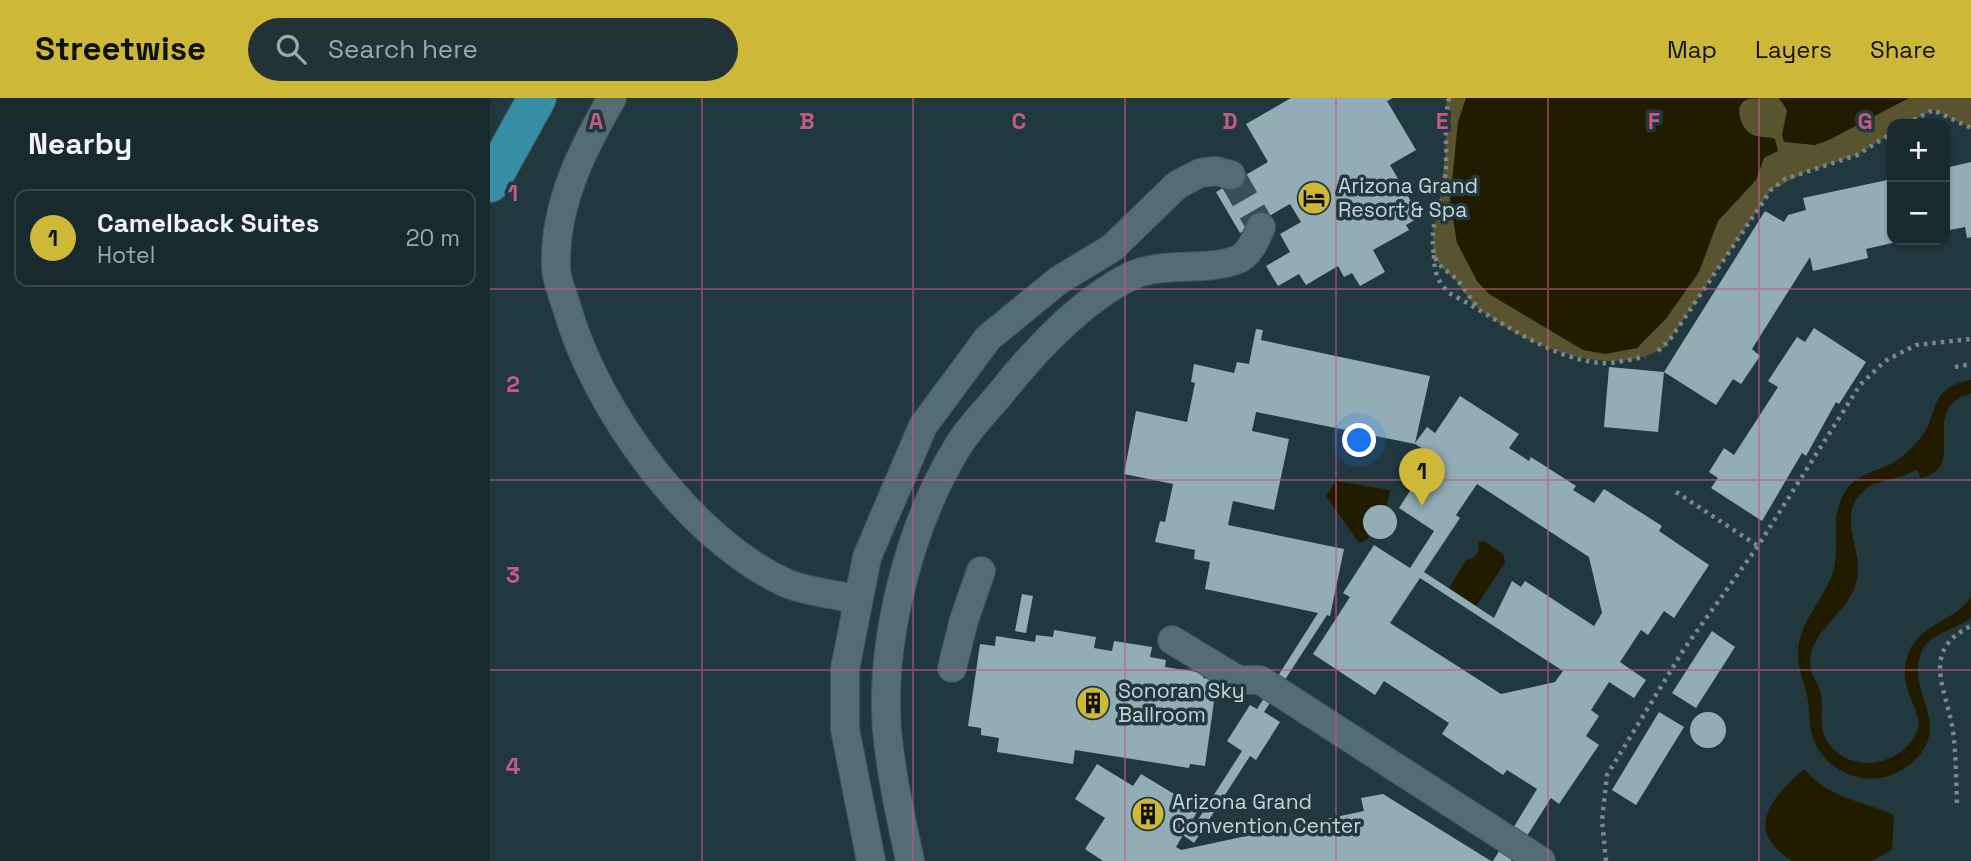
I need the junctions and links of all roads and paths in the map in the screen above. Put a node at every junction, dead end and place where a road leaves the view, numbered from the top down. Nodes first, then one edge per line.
1 (537, 98) edge
2 (612, 98) edge
3 (1450, 98) edge
4 (1916, 119) edge
5 (1971, 128) edge
6 (1887, 136) edge
7 (1231, 175) dead end
8 (490, 183) edge
9 (1261, 227) dead end
10 (1434, 255) junction
11 (1478, 308) junction
12 (1971, 339) edge
13 (1658, 351) dead end
14 (1645, 357) dead end
15 (1971, 364) edge
16 (1955, 367) dead end
17 (1676, 492) dead end
18 (1758, 546) junction
19 (981, 571) dead end
20 (858, 600) junction
21 (1971, 626) edge
22 (1172, 640) dead end
23 (952, 668) dead end
24 (1957, 803) dead end
25 (871, 861) edge
26 (910, 861) edge
27 (1541, 861) edge
28 (1606, 861) edge

1 - 8 highway
2 - 20 street
3 - 10 path
4 - 5 path
6 - 13 path
7 - 20 street
9 - 26 street
10 - 11 path
10 - 11 path
11 - 14 path
12 - 18 path
15 - 16 path
17 - 18 path
18 - 28 path
19 - 23 street
20 - 25 street
21 - 24 path
22 - 27 street

